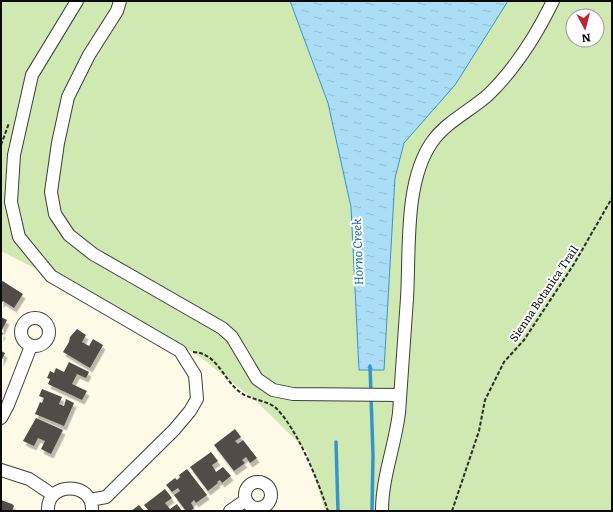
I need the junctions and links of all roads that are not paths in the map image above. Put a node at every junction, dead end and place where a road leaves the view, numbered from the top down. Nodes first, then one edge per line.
1 (76, 1) edge
2 (120, 1) edge
3 (553, 1) edge
4 (31, 346) dead end
5 (400, 395) junction
6 (1, 418) edge
7 (1, 470) edge
8 (53, 495) junction
9 (246, 500) dead end
10 (91, 506) edge
11 (48, 511) edge
12 (230, 511) edge
13 (382, 511) edge

1 - 10 street
2 - 5 street
3 - 5 street
4 - 6 street
5 - 13 street
7 - 8 street
8 - 10 street
8 - 11 street
9 - 12 street

